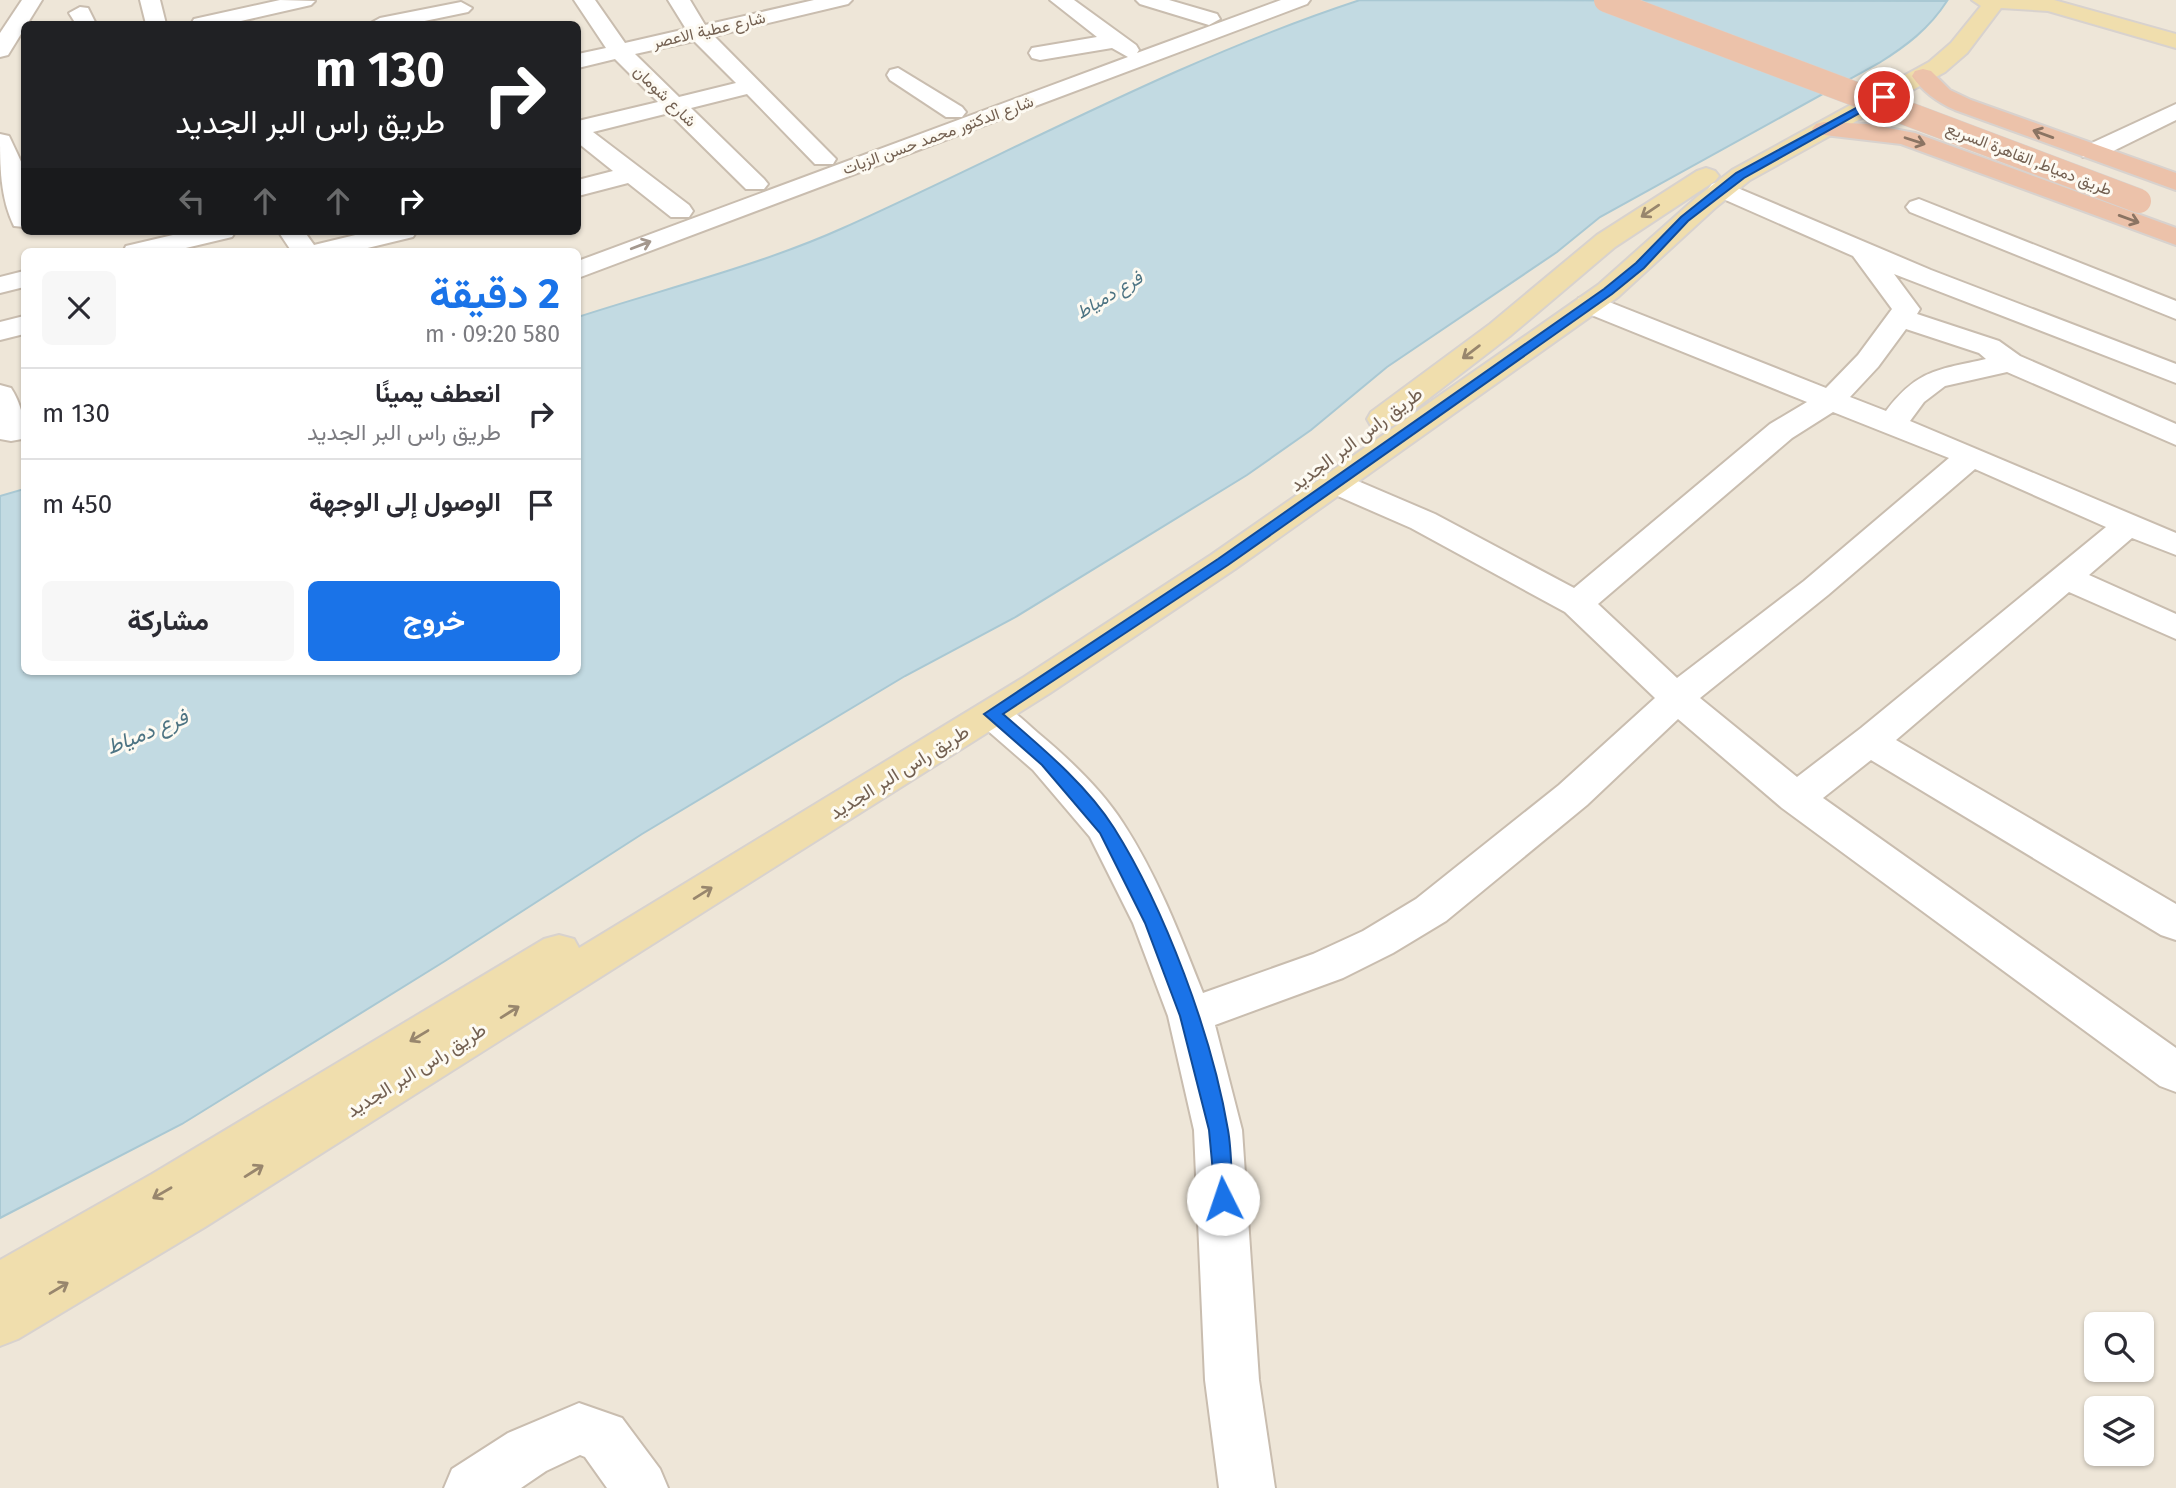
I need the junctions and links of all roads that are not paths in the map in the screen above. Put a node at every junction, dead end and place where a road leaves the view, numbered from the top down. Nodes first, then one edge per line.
1 (32, 0) edge
2 (150, 0) edge
3 (193, 0) edge
4 (584, 0) edge
5 (679, 0) edge
6 (841, 0) edge
7 (1060, 0) edge
8 (1147, 0) edge
9 (1260, 0) edge
10 (1300, 0) edge
11 (1606, 0) edge
12 (1630, 0) edge
13 (1966, 0) edge
14 (1983, 0) edge
15 (1995, 0) edge
16 (2060, 0) edge
17 (782, 6) edge
18 (463, 7) edge
19 (304, 8) edge
20 (1217, 13) junction
21 (23, 21) edge
22 (155, 21) edge
23 (204, 21) edge
24 (224, 21) edge
25 (395, 21) edge
26 (20, 29) edge
27 (699, 33) junction
28 (2176, 34) edge
29 (2176, 41) edge
30 (1122, 46) junction
31 (0, 50) edge
32 (619, 51) junction
33 (1041, 53) dead end
34 (581, 60) edge
35 (898, 75) dead end
36 (1923, 76) junction
37 (751, 86) junction
38 (674, 105) junction
39 (2176, 111) edge
40 (954, 112) junction
41 (1824, 129) junction
42 (581, 137) edge
43 (0, 141) edge
44 (2098, 154) junction
45 (824, 159) junction
46 (633, 174) junction
47 (12, 178) edge
48 (2176, 182) edge
49 (755, 184) junction
50 (581, 187) edge
51 (1721, 189) junction
52 (2057, 193) junction
53 (2144, 197) junction
54 (2176, 204) edge
55 (1919, 207) dead end
56 (680, 211) junction
57 (2176, 215) edge
58 (16, 229) edge
59 (383, 235) edge
60 (2176, 237) edge
61 (207, 238) edge
62 (1606, 241) junction
63 (156, 248) edge
64 (334, 248) edge
65 (581, 249) edge
66 (1653, 252) junction
67 (1864, 253) junction
68 (581, 269) edge
69 (21, 280) edge
70 (0, 285) edge
71 (1590, 304) junction
72 (2176, 311) edge
73 (1900, 318) junction
74 (21, 326) edge
75 (0, 331) edge
76 (2010, 362) junction
77 (2176, 374) edge
78 (0, 394) edge
79 (1831, 400) junction
80 (1892, 424) junction
81 (2176, 436) edge
82 (12, 440) edge
83 (1971, 456) junction
84 (1335, 483) junction
85 (2128, 524) junction
86 (2176, 545) edge
87 (2065, 577) junction
88 (1577, 604) junction
89 (2176, 628) edge
90 (1677, 698) junction
91 (992, 714) junction
92 (1869, 741) junction
93 (1796, 798) junction
94 (2176, 924) edge
95 (1190, 1016) junction
96 (2176, 1073) edge
97 (0, 1286) edge
98 (0, 1322) edge
99 (472, 1488) edge
100 (640, 1488) edge
101 (1247, 1488) edge

1 - 21 street
2 - 22 street
3 - 23 street
4 - 32 street, شارع شومان
5 - 27 street
6 - 17 street, شارع عطية الاعصر
7 - 30 street
8 - 20 street
9 - 20 street, شارع الدكتور محمد حسن الزيات
68 -> 10 street, شارع الدكتور محمد حسن الزيات
11 - 53 highway, طريق دمياط, القاهرة السريع, bridge
12 - 53 highway, طريق دمياط, القاهرة السريع
13 -> 62 main road, طريق راس البر الجديد
14 - 15 main road
15 - 29 main road
15 - 36 main road, طريق راس البر الجديد
16 - 28 main road
17 - 27 street, شارع عطية الاعصر
18 - 25 street
19 - 24 street
20 - 30 street, شارع الدكتور محمد حسن الزيات
26 - 31 street
27 - 32 street, شارع عطية الاعصر
27 - 37 street
30 - 33 street
30 - 40 street, شارع الدكتور محمد حسن الزيات
32 - 34 street, شارع عطية الاعصر
32 - 38 street, شارع شومان
35 - 40 street
36 - 41 main road, طريق راس البر الجديد
44 -> 36 highway
37 - 38 street
37 - 45 street
38 - 42 street
38 - 49 street, شارع شومان
39 - 44 street
40 - 45 street, شارع الدكتور محمد حسن الزيات
41 - 51 main road, طريق راس البر الجديد
41 -> 52 highway
42 - 46 street
43 - 47 street
44 - 48 highway
44 - 52 highway
45 - 49 street, شارع الدكتور محمد حسن الزيات
46 - 50 street
46 - 56 street
47 - 58 street
49 - 56 street, شارع الدكتور محمد حسن الزيات
51 - 66 main road, طريق راس البر الجديد
51 - 67 street
52 -> 60 highway
53 - 54 highway, طريق دمياط, القاهرة السريع
53 - 57 highway, طريق دمياط, القاهرة السريع
55 - 72 street
56 - 65 street, شارع الدكتور محمد حسن الزيات
59 - 64 street
61 - 63 street
62 - 66 main road
62 -> 97 main road, طريق راس البر الجديد
66 - 71 main road, طريق راس البر الجديد
67 - 73 street
67 - 77 street
69 - 70 street
71 - 79 street
71 - 84 main road, طريق راس البر الجديد
73 - 76 street
73 - 79 street
74 - 75 street
76 - 80 street
76 - 81 street
78 - 82 street
79 - 80 street
79 - 88 street
80 - 83 street
83 - 85 street
83 - 90 street
84 - 88 street
84 - 91 main road, طريق راس البر الجديد
85 - 86 street
85 - 87 street
87 - 89 street
87 - 92 street
88 - 90 street
90 - 93 street
90 - 95 street
91 - 95 street
98 -> 91 main road, طريق راس البر الجديد
92 - 93 street
92 - 94 street
93 - 96 street
95 - 101 street
99 - 100 street

